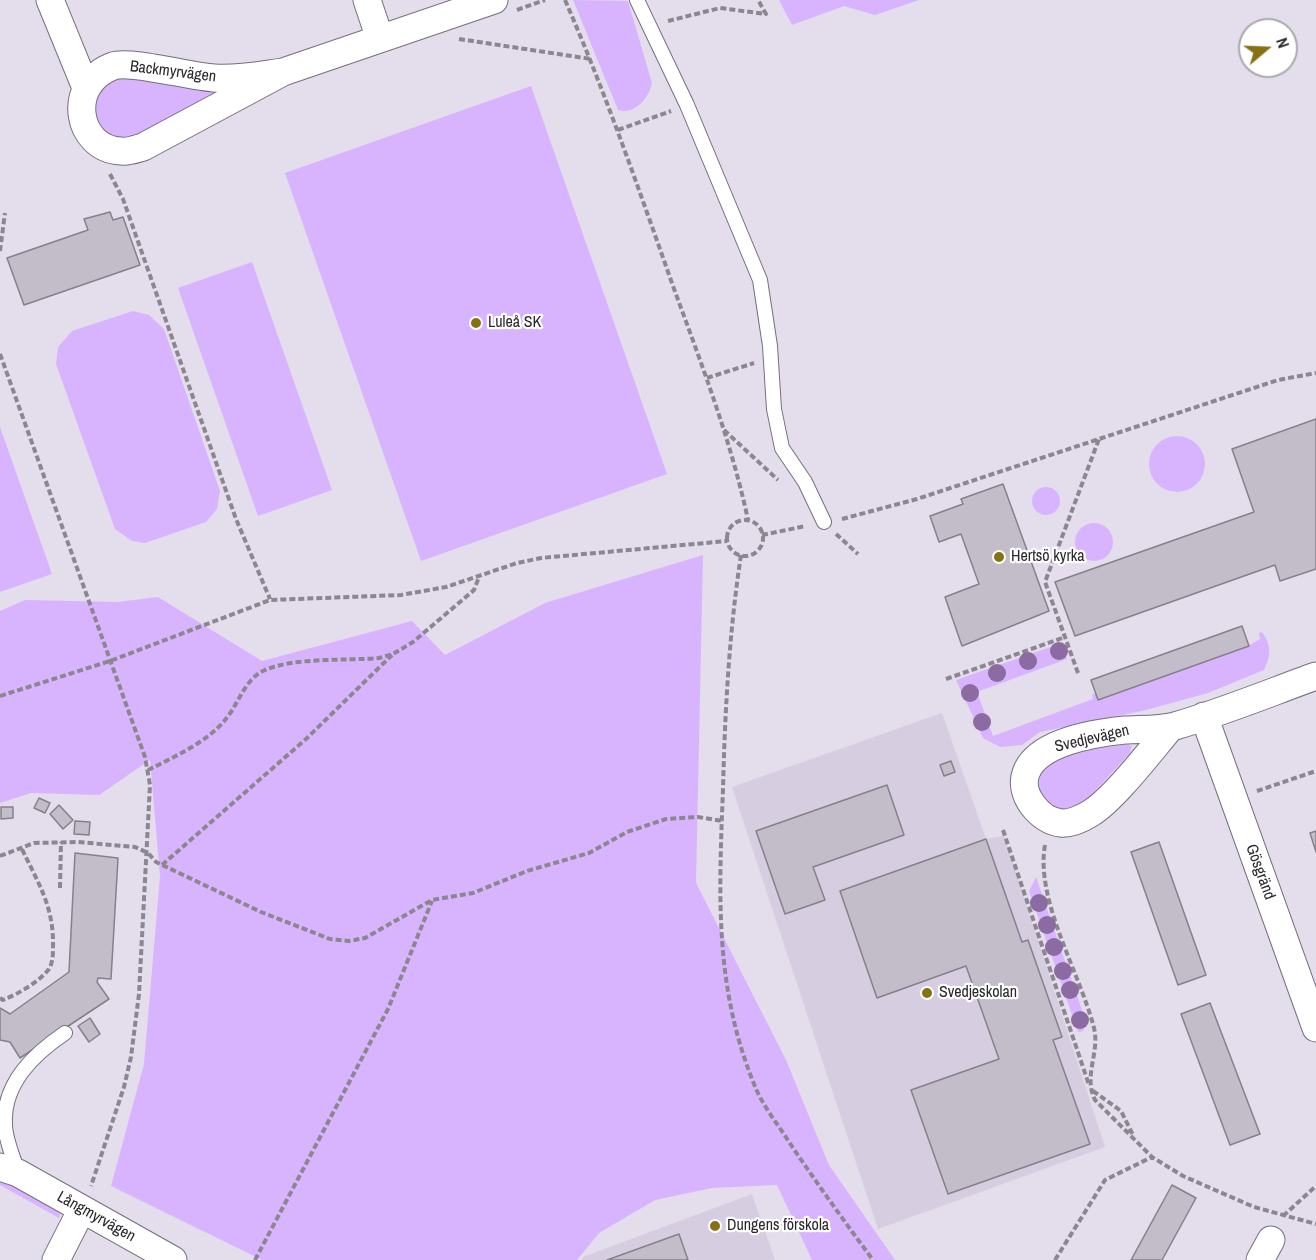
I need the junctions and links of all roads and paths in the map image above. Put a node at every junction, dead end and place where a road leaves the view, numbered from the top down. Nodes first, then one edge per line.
1 (50, 0) edge
2 (367, 0) edge
3 (494, 0) edge
4 (565, 0) edge
5 (637, 0) edge
6 (758, 0) edge
7 (649, 26) junction
8 (452, 38) dead end
9 (380, 39) junction
10 (591, 59) junction
11 (283, 72) junction
12 (86, 88) junction
13 (687, 105) junction
14 (618, 130) junction
15 (107, 168) dead end
16 (5, 213) dead end
17 (0, 252) edge
18 (0, 354) edge
19 (771, 358) junction
20 (1316, 373) edge
21 (707, 378) junction
22 (724, 430) junction
23 (1099, 439) junction
24 (785, 486) dead end
25 (747, 520) junction
26 (824, 522) junction
27 (762, 535) junction
28 (727, 541) junction
29 (858, 554) dead end
30 (741, 555) junction
31 (479, 576) junction
32 (270, 600) junction
33 (1065, 637) junction
34 (393, 654) junction
35 (110, 661) junction
36 (1078, 673) dead end
37 (1316, 676) edge
38 (946, 679) dead end
39 (0, 696) edge
40 (1204, 717) junction
41 (1171, 727) junction
42 (148, 770) junction
43 (1316, 771) edge
44 (1234, 799) junction
45 (722, 820) junction
46 (1061, 823) junction
47 (1003, 830) dead end
48 (61, 842) junction
49 (21, 847) junction
50 (148, 853) junction
51 (0, 856) edge
52 (162, 865) junction
53 (60, 888) dead end
54 (432, 900) junction
55 (0, 999) edge
56 (1316, 1028) edge
57 (65, 1033) dead end
58 (5, 1085) edge
59 (1090, 1089) junction
60 (1133, 1136) junction
61 (1152, 1156) junction
62 (6, 1166) edge
63 (1316, 1186) edge
64 (82, 1209) junction
65 (1284, 1215) junction
66 (1316, 1224) edge
67 (1266, 1250) edge
68 (56, 1260) edge
69 (173, 1260) edge
70 (255, 1260) edge
71 (873, 1260) edge
72 (1055, 1260) edge

1 - 12 street
2 - 9 street
3 - 9 street, Backmyrvägen
4 - 10 path
5 - 7 lane
6 - 7 path
7 - 13 lane
8 - 10 path
9 - 11 street, Backmyrvägen
10 - 14 path
11 - 12 street, Backmyrvägen
11 - 12 street, Backmyrvägen
13 - 14 path
13 - 19 lane
14 - 21 path
15 - 32 path
16 - 17 path
18 - 35 path
19 - 21 path
19 - 26 lane
20 - 23 path
21 - 22 path
22 - 24 path
22 - 25 path
23 - 26 path
23 - 33 path
25 - 27 path
25 - 28 path
26 - 27 path
26 - 29 path
27 - 30 path
28 - 30 path
28 - 31 path
30 - 45 path
31 - 32 path
31 - 34 path
32 - 35 path
33 - 36 path
33 - 38 path
34 - 42 path
34 - 52 path
35 - 39 path
35 - 42 path
37 - 40 street, Svedjevägen
40 - 41 street, Svedjevägen
40 - 44 street, Gösgränd
41 - 46 street, Svedjevägen
41 - 46 street, Svedjevägen
42 - 50 path
43 - 44 path
44 - 56 street, Gösgränd
45 - 54 path
45 - 71 path
46 - 59 path
47 - 59 path
48 - 49 path
48 - 50 path
48 - 53 path
49 - 51 path
49 - 55 path
50 - 52 path
50 - 64 path
52 - 54 path
54 - 70 path
57 - 58 lane
58 - 62 lane
59 - 60 path
59 - 60 path
60 - 61 path
61 - 65 path
61 - 72 path
62 - 64 street, Långmyrvägen
63 - 65 path
64 - 68 street
64 - 69 street, Långmyrvägen
65 - 66 path
65 - 67 path

